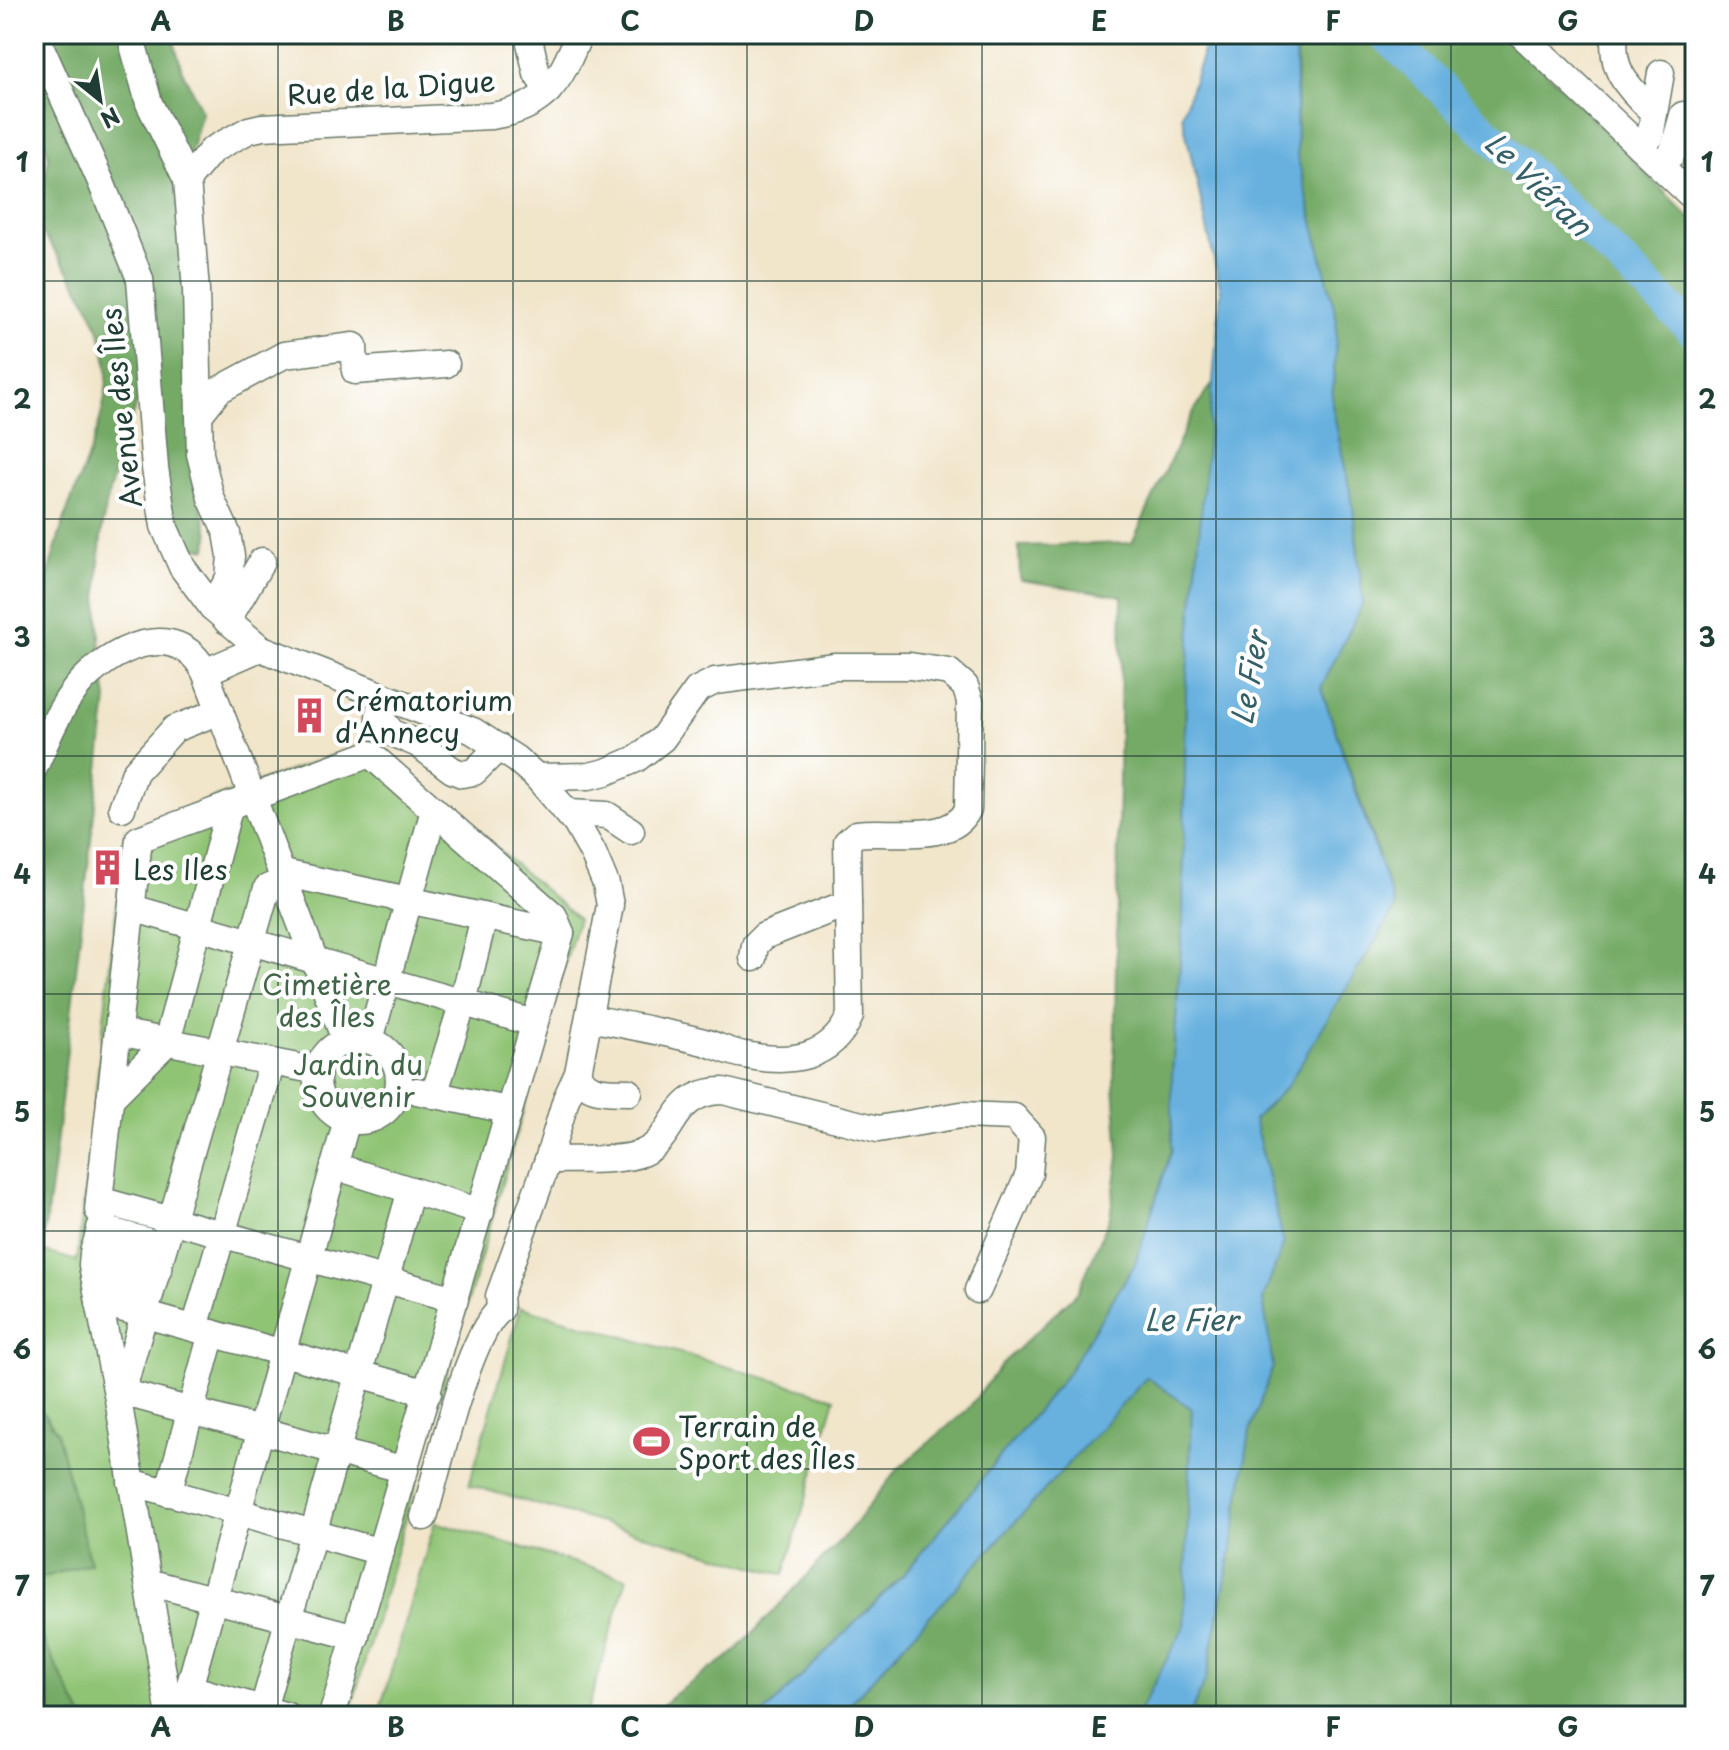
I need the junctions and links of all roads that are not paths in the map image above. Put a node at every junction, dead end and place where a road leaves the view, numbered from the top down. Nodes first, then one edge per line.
1 (35, 34) edge
2 (130, 34) edge
3 (528, 34) edge
4 (579, 34) edge
5 (1521, 34) edge
6 (1615, 34) edge
7 (1661, 73) dead end
8 (548, 91) junction
9 (1654, 113) junction
10 (1683, 115) dead end
11 (1639, 146) junction
12 (1659, 164) junction
13 (187, 180) junction
14 (1695, 199) edge
15 (446, 364) dead end
16 (199, 415) junction
17 (262, 561) dead end
18 (220, 614) junction
19 (260, 648) junction
20 (205, 672) junction
21 (380, 708) dead end
22 (220, 711) junction
23 (499, 747) junction
24 (34, 768) edge
25 (537, 777) junction
26 (244, 796) junction
27 (122, 808) dead end
28 (434, 810) junction
29 (569, 813) junction
30 (631, 831) dead end
31 (284, 876) junction
32 (409, 900) junction
33 (848, 903) junction
34 (132, 908) junction
35 (484, 917) junction
36 (198, 927) junction
37 (561, 933) junction
38 (251, 942) junction
39 (753, 958) dead end
40 (313, 960) junction
41 (387, 981) junction
42 (463, 1002) junction
43 (534, 1023) junction
44 (587, 1028) junction
45 (118, 1032) junction
46 (357, 1040) junction
47 (167, 1042) junction
48 (220, 1052) junction
49 (272, 1062) junction
50 (318, 1071) junction
51 (578, 1073) junction
52 (398, 1089) junction
53 (629, 1092) dead end
54 (434, 1095) junction
55 (110, 1099) junction
56 (507, 1110) junction
57 (347, 1120) junction
58 (548, 1160) junction
59 (334, 1166) junction
60 (411, 1190) junction
61 (99, 1200) junction
62 (481, 1212) junction
63 (172, 1220) junction
64 (222, 1234) junction
65 (97, 1239) junction
66 (309, 1258) junction
67 (154, 1280) junction
68 (385, 1280) junction
69 (97, 1289) junction
70 (978, 1290) dead end
71 (455, 1299) junction
72 (203, 1330) junction
73 (283, 1352) junction
74 (359, 1373) junction
75 (428, 1393) junction
76 (120, 1399) junction
77 (190, 1411) junction
78 (261, 1431) junction
79 (336, 1451) junction
80 (405, 1470) junction
81 (131, 1482) junction
82 (168, 1493) junction
83 (238, 1512) junction
84 (424, 1517) dead end
85 (313, 1533) junction
86 (381, 1552) junction
87 (148, 1582) junction
88 (214, 1599) junction
89 (288, 1619) junction
90 (356, 1637) junction
91 (189, 1688) junction
92 (270, 1714) edge
93 (170, 1716) edge
94 (185, 1716) edge
95 (332, 1716) edge

1 - 18 street, Avenue des Îles
2 - 13 street
3 - 8 street
4 - 8 street, Rue de la Digue
5 - 11 street
6 - 9 street
7 - 9 street
8 - 13 street, Rue de la Digue
9 - 11 street
10 - 12 street
11 - 12 street
12 - 14 street
13 - 16 street
15 - 16 street
16 - 18 street
17 - 18 street
18 - 19 street, Avenue des Îles
19 - 20 street
19 - 23 street, Avenue des Îles
20 - 22 street
20 - 24 street
21 - 23 street
22 - 26 street
22 - 27 street
23 - 25 street, Avenue des Îles
25 - 29 street, Avenue des Îles
25 - 33 street
26 - 28 street
26 - 31 street
26 - 34 street
26 - 36 street
28 - 32 street
28 - 37 street
29 - 30 street
29 - 44 street, Avenue des Îles
31 - 32 street
31 - 38 street
31 - 40 street
32 - 35 street
32 - 41 street
33 - 39 street
33 - 44 street
34 - 36 street
34 - 45 street
35 - 37 street
35 - 42 street
36 - 38 street
36 - 47 street
37 - 43 street
38 - 40 street
38 - 48 street
40 - 41 street
40 - 46 street
41 - 42 street
41 - 46 street
42 - 43 street
42 - 54 street
43 - 56 street
44 - 51 street, Avenue des Îles
45 - 47 street
45 - 55 street
46 - 50 street
46 - 52 street
47 - 48 street
47 - 55 street
48 - 49 street
48 - 63 street
49 - 50 street
49 - 64 street
50 - 57 street
51 - 53 street
51 - 58 street, Avenue des Îles
52 - 54 street
52 - 57 street
54 - 56 street
55 - 61 street
56 - 62 street
57 - 59 street
58 - 70 street
58 - 84 street, Avenue des Îles
59 - 60 street
59 - 66 street
60 - 62 street
60 - 68 street
61 - 63 street
61 - 65 street
62 - 71 street
63 - 64 street
63 - 67 street
64 - 66 street
64 - 72 street
65 - 67 street
65 - 69 street
66 - 68 street
66 - 73 street
67 - 69 street
67 - 72 street
67 - 76 street
68 - 71 street
68 - 74 street
69 - 76 street
71 - 75 street
72 - 73 street
72 - 77 street
73 - 74 street
73 - 78 street
74 - 75 street
74 - 79 street
75 - 80 street
76 - 77 street
76 - 81 street
77 - 78 street
77 - 82 street
78 - 79 street
78 - 83 street
79 - 80 street
79 - 85 street
80 - 86 street
81 - 82 street
81 - 87 street
82 - 83 street
83 - 85 street
83 - 88 street
85 - 86 street
85 - 89 street
86 - 90 street
87 - 88 street
87 - 93 street
88 - 89 street
88 - 91 street
89 - 90 street
89 - 92 street
90 - 95 street
91 - 92 street
91 - 94 street

